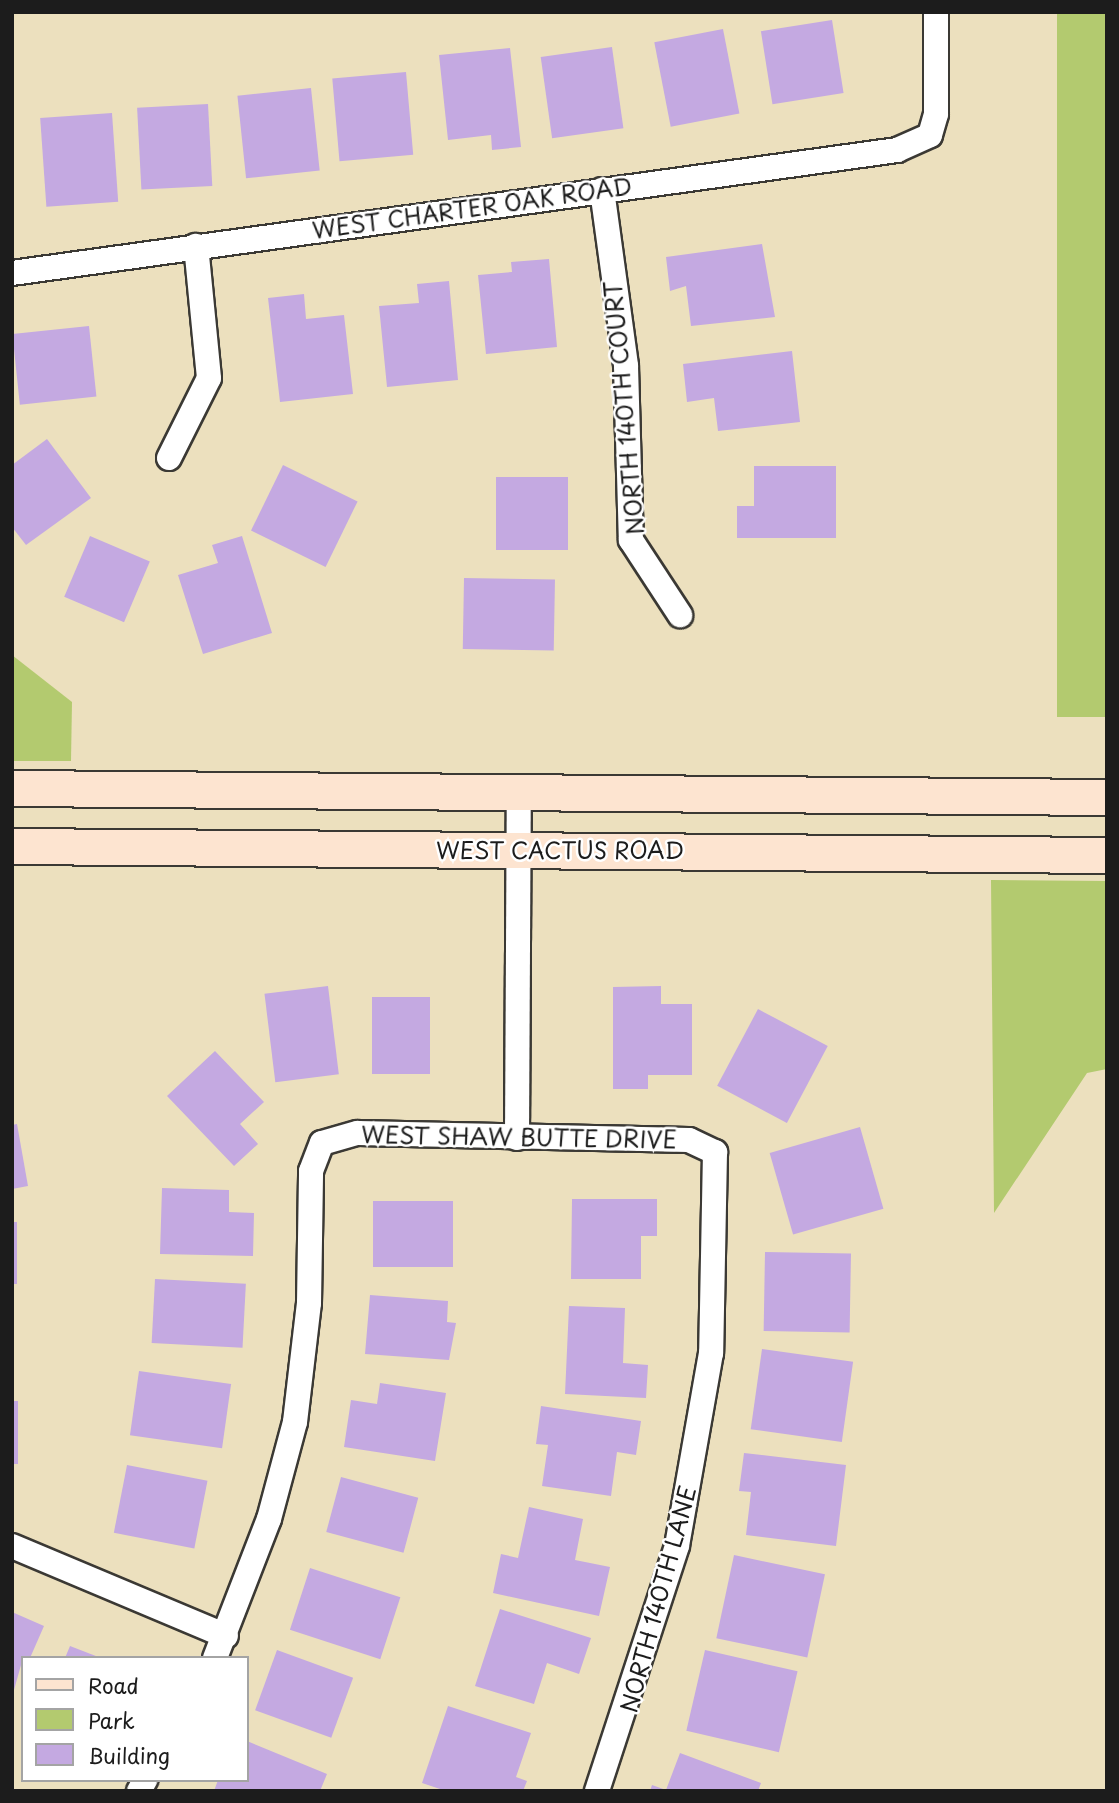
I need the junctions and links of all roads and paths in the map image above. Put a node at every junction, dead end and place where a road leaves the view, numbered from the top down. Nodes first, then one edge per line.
1 (936, 12) edge
2 (602, 190) junction
3 (196, 246) junction
4 (12, 273) edge
5 (169, 458) dead end
6 (680, 615) dead end
7 (12, 788) edge
8 (519, 793) junction
9 (1107, 797) edge
10 (12, 846) edge
11 (519, 849) junction
12 (1107, 855) edge
13 (517, 1138) junction
14 (716, 1152) joint
15 (12, 1546) edge
16 (220, 1647) edge
17 (597, 1791) edge

1 - 2 street, WEST CHARTER OAK ROAD
2 - 3 street, WEST CHARTER OAK ROAD
2 - 6 street, NORTH 140TH COURT
3 - 4 street, WEST CHARTER OAK ROAD
3 - 5 street
7 - 8 main road
8 - 9 main road
8 - 11 street
10 - 11 main road, WEST CACTUS ROAD
11 - 12 main road, WEST CACTUS ROAD
11 - 13 street
13 - 14 street, WEST SHAW BUTTE DRIVE
13 - 16 street, WEST SHAW BUTTE DRIVE
14 - 17 street, NORTH 140TH LANE
15 - 16 street

